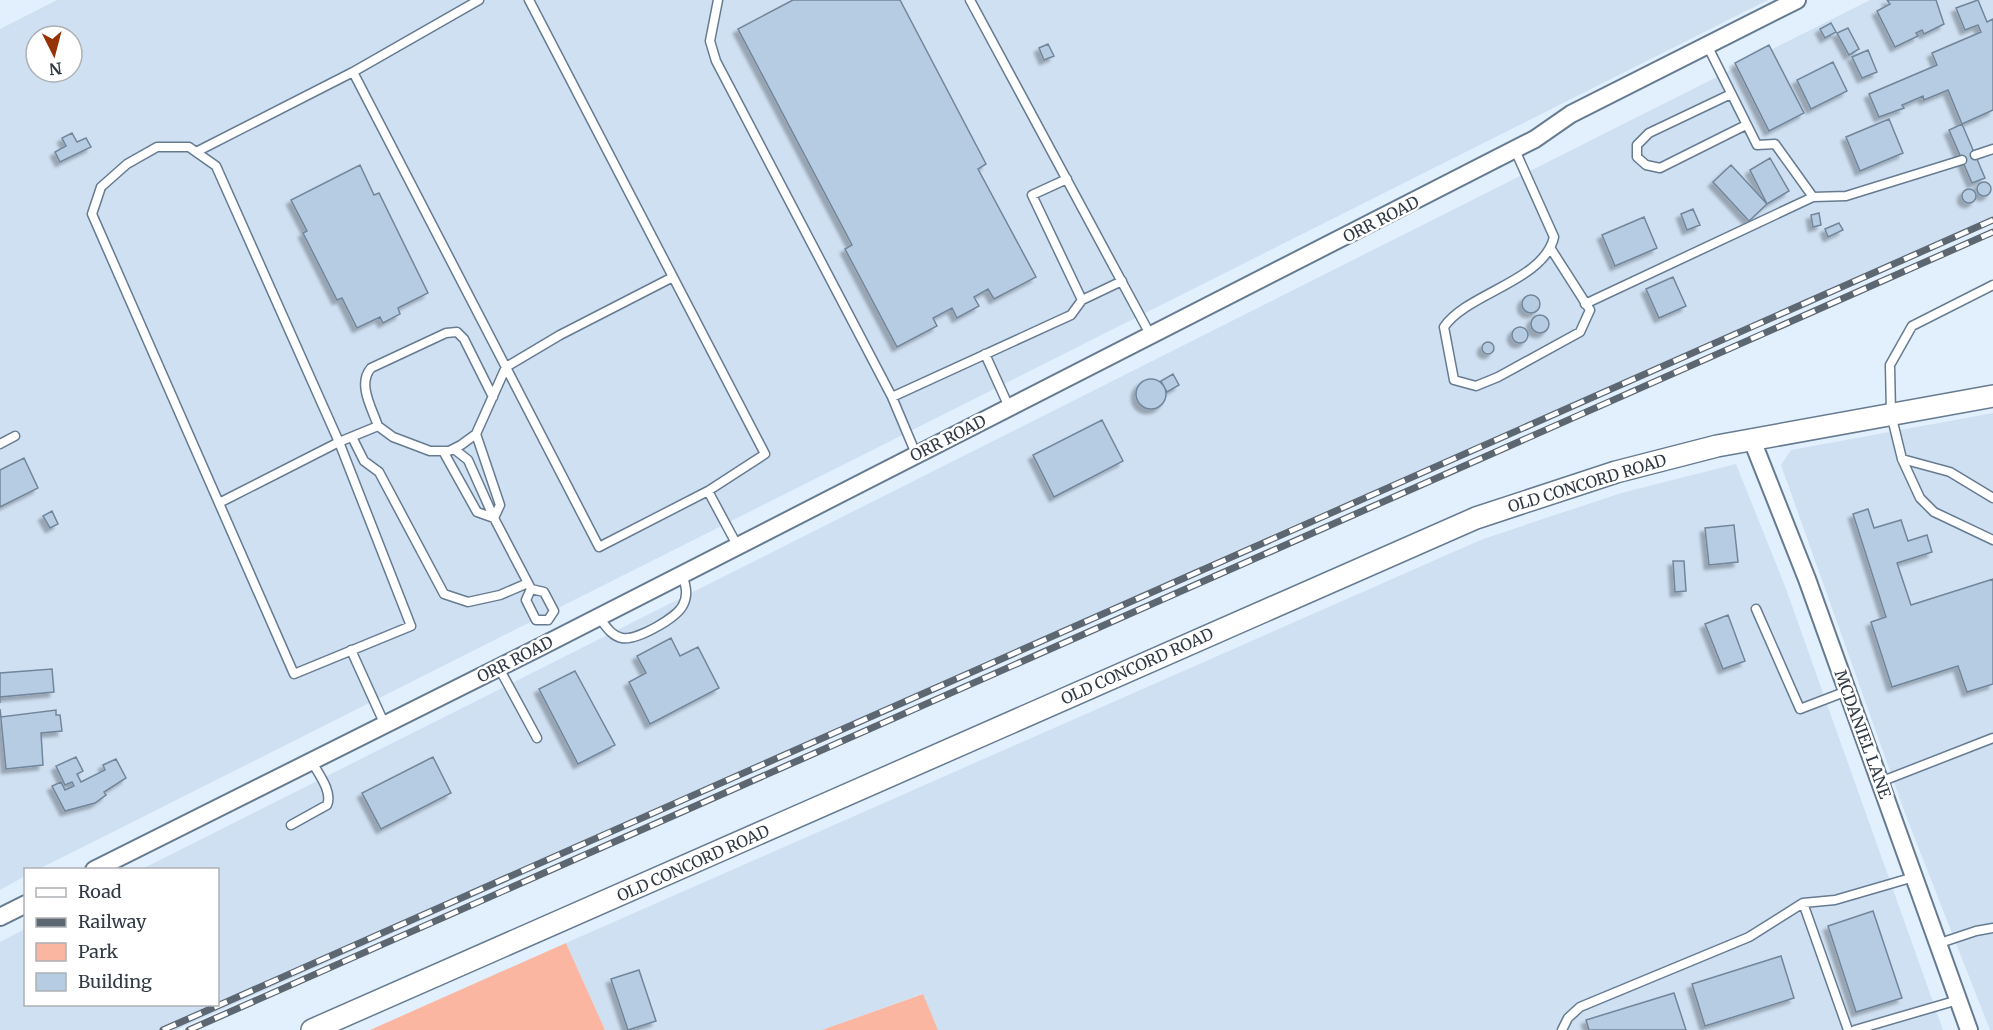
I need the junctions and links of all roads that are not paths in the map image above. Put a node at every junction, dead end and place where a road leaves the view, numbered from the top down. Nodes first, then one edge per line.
1 (479, 0) edge
2 (529, 0) edge
3 (718, 0) edge
4 (970, 0) edge
5 (1792, 1) edge
6 (1707, 45) junction
7 (353, 72) junction
8 (1731, 94) junction
9 (1746, 124) junction
10 (1993, 148) edge
11 (1515, 150) junction
12 (198, 151) junction
13 (1975, 155) dead end
14 (1962, 160) dead end
15 (1067, 179) junction
16 (1813, 197) junction
17 (1551, 249) junction
18 (673, 277) junction
19 (1122, 280) junction
20 (1993, 285) edge
21 (1082, 300) junction
22 (1585, 304) junction
23 (1152, 336) junction
24 (985, 354) junction
25 (506, 367) junction
26 (1993, 396) edge
27 (493, 397) junction
28 (892, 397) junction
29 (1009, 407) junction
30 (1891, 414) junction
31 (378, 426) junction
32 (476, 434) junction
33 (15, 436) dead end
34 (352, 437) junction
35 (1752, 440) junction
36 (339, 442) junction
37 (0, 444) edge
38 (454, 449) junction
39 (443, 451) junction
40 (916, 454) junction
41 (1902, 459) junction
42 (708, 490) junction
43 (1993, 498) edge
44 (219, 503) junction
45 (494, 518) junction
46 (1993, 540) edge
47 (737, 545) junction
48 (682, 573) junction
49 (529, 586) junction
50 (1756, 609) dead end
51 (598, 616) junction
52 (548, 620) junction
53 (557, 638) junction
54 (351, 650) junction
55 (498, 668) junction
56 (1847, 691) junction
57 (385, 725) junction
58 (537, 738) dead end
59 (1993, 738) edge
60 (312, 762) junction
61 (1880, 782) junction
62 (291, 825) dead end
63 (98, 868) edge
64 (1914, 877) junction
65 (1803, 903) junction
66 (24, 905) edge
67 (0, 916) edge
68 (1993, 928) edge
69 (1937, 944) junction
70 (1958, 1000) junction
71 (312, 1030) edge
72 (1562, 1030) edge
73 (1848, 1030) edge
74 (1855, 1030) edge
75 (1969, 1030) edge

1 - 7 lane
2 - 18 lane
3 - 28 lane
4 - 15 lane
5 - 6 street, ORR ROAD
6 - 8 lane
6 - 11 street, ORR ROAD
7 - 12 lane
7 - 25 lane
8 - 9 lane
8 - 9 lane
9 - 16 lane
10 - 13 lane
11 - 17 lane
11 - 23 street, ORR ROAD
12 - 36 lane
12 - 44 lane
14 - 16 lane
15 - 19 lane
15 - 21 lane
16 - 22 lane
17 - 22 lane
17 - 22 lane
18 - 25 lane
18 - 42 lane
19 - 21 lane
19 - 23 lane
20 - 30 lane
21 - 24 lane
23 - 29 street, ORR ROAD
24 - 28 lane
24 - 29 lane
25 - 27 lane
25 - 42 lane
26 - 30 street, OLD CONCORD ROAD
27 - 31 lane
27 - 32 lane
28 - 40 lane
29 - 40 street, ORR ROAD
30 - 35 street, OLD CONCORD ROAD
30 - 41 lane
31 - 34 lane
31 - 39 lane
32 - 38 lane
32 - 45 lane
33 - 37 lane
34 - 36 lane
34 - 49 lane
35 - 56 street, MCDANIEL LANE
35 - 71 street, OLD CONCORD ROAD
36 - 44 lane
36 - 54 lane
38 - 39 lane
38 - 45 lane
39 - 45 lane
40 - 47 street, ORR ROAD
41 - 43 lane
41 - 46 lane
42 - 47 lane
44 - 54 lane
45 - 49 lane
47 - 48 street, ORR ROAD
48 - 51 street, ORR ROAD
48 - 51 lane
49 - 52 lane
49 - 52 lane
50 - 56 lane
51 - 53 street, ORR ROAD
52 - 53 lane
53 - 55 street, ORR ROAD
54 - 57 lane
55 - 57 street, ORR ROAD
55 - 58 lane
56 - 61 street, MCDANIEL LANE
57 - 60 street, ORR ROAD
59 - 61 lane
60 - 62 lane
60 - 63 street, ORR ROAD
61 - 64 street, MCDANIEL LANE
64 - 65 lane
64 - 69 street, MCDANIEL LANE
65 - 72 lane
65 - 73 lane
66 - 67 street
68 - 69 lane
69 - 70 street, MCDANIEL LANE
70 - 74 lane
70 - 75 street, MCDANIEL LANE

